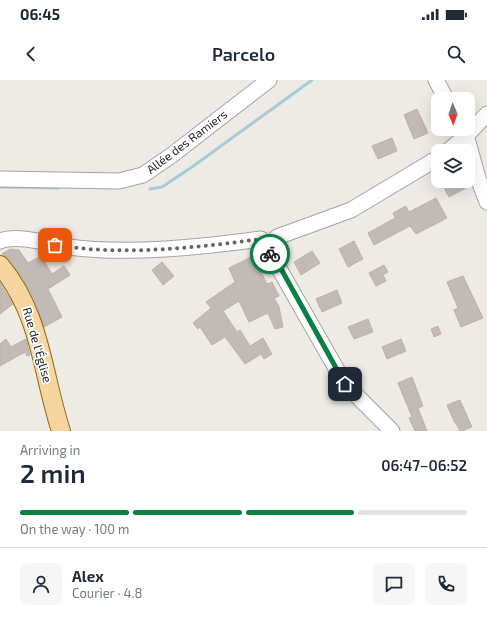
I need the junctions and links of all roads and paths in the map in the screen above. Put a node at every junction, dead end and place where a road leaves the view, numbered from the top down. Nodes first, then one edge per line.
1 (269, 80) edge
2 (436, 80) edge
3 (442, 92) edge
4 (487, 114) edge
5 (462, 137) edge
6 (431, 162) edge
7 (475, 170) edge
8 (482, 177) edge
9 (0, 179) edge
10 (487, 202) edge
11 (0, 241) edge
12 (270, 241) junction
13 (0, 265) edge
14 (61, 431) edge
15 (392, 431) edge

1 - 9 street, Allée des Ramiers
2 - 3 street
4 - 5 street
5 - 8 street
6 - 12 street
7 - 8 street
8 - 10 street
11 - 12 street
12 - 15 street
13 - 14 main road, Rue de l'Église

